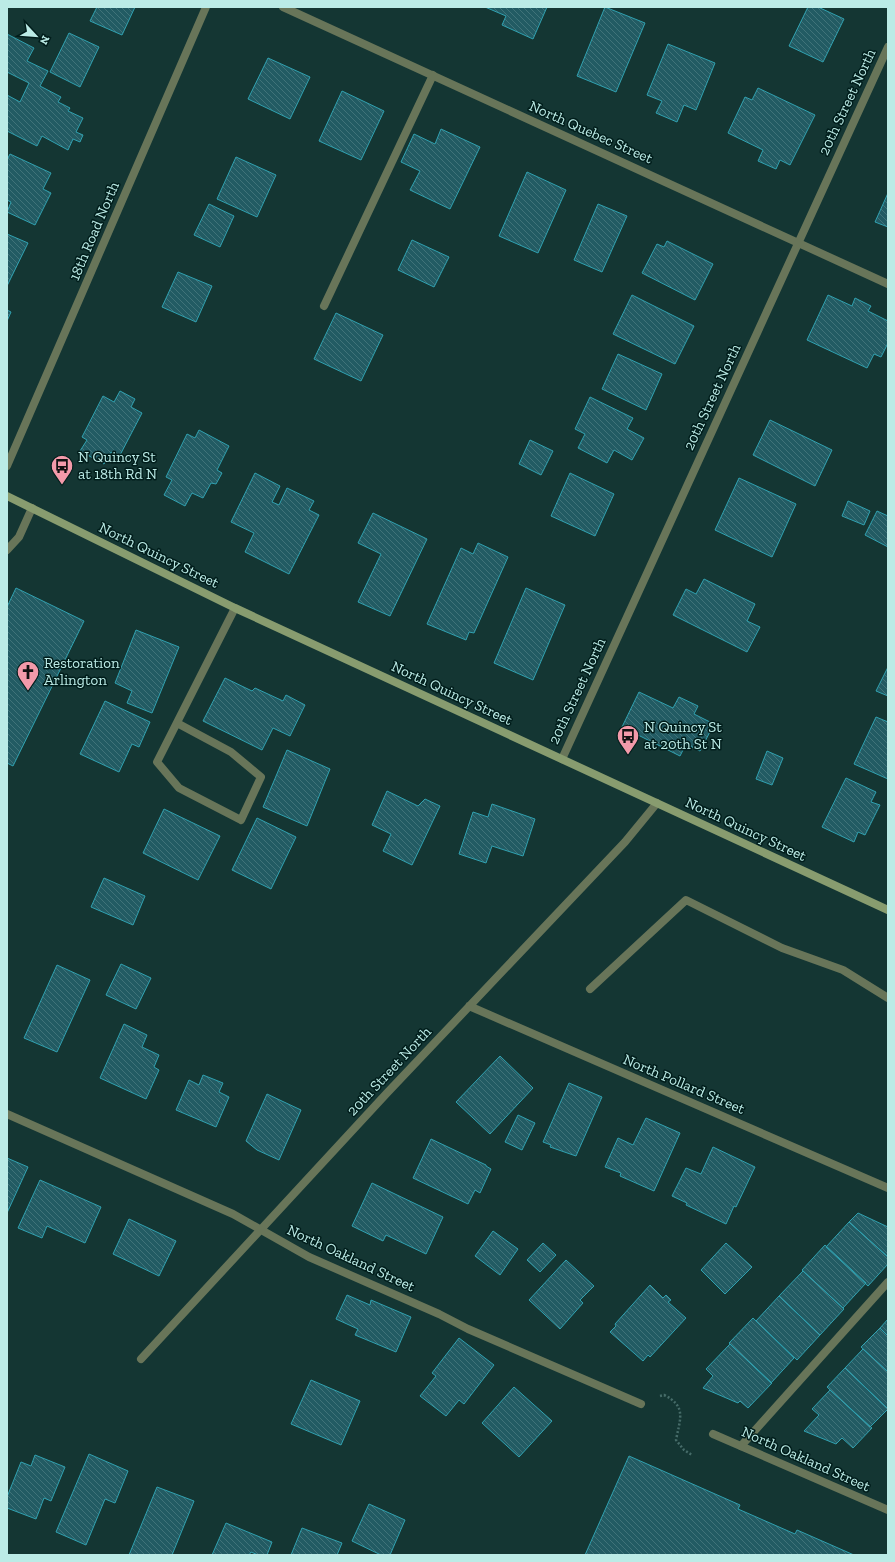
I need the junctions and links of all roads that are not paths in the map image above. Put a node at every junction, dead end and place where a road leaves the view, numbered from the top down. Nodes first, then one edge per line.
1 (206, 7) edge
2 (283, 7) edge
3 (888, 47) edge
4 (433, 75) junction
5 (798, 242) junction
6 (888, 284) edge
7 (324, 306) dead end
8 (7, 466) edge
9 (7, 496) edge
10 (32, 508) junction
11 (7, 550) edge
12 (235, 608) junction
13 (177, 723) junction
14 (562, 759) junction
15 (657, 803) junction
16 (888, 910) edge
17 (590, 989) dead end
18 (888, 998) edge
19 (469, 1006) junction
20 (7, 1114) edge
21 (888, 1188) edge
22 (262, 1230) junction
23 (888, 1282) edge
24 (141, 1359) dead end
25 (642, 1404) dead end
26 (713, 1434) dead end
27 (741, 1446) junction
28 (888, 1510) edge

1 - 8 street, 18th Road North
2 - 4 street, North Quebec Street
3 - 5 street, 20th Street North
4 - 5 street, North Quebec Street
4 - 7 street
5 - 6 street, North Quebec Street
5 - 14 street, 20th Street North
9 - 10 main road, North Quincy Street
10 - 11 street
10 - 12 main road, North Quincy Street
12 - 13 street
12 - 14 main road, North Quincy Street
13 - 13 street
14 - 15 main road, North Quincy Street
15 - 16 main road, North Quincy Street
15 - 19 street, 20th Street North
17 - 18 street
19 - 21 street, North Pollard Street
19 - 22 street, 20th Street North
20 - 22 street, North Oakland Street
22 - 24 street, 20th Street North
22 - 25 street, North Oakland Street
23 - 27 street
26 - 27 street, North Oakland Street
27 - 28 street, North Oakland Street

